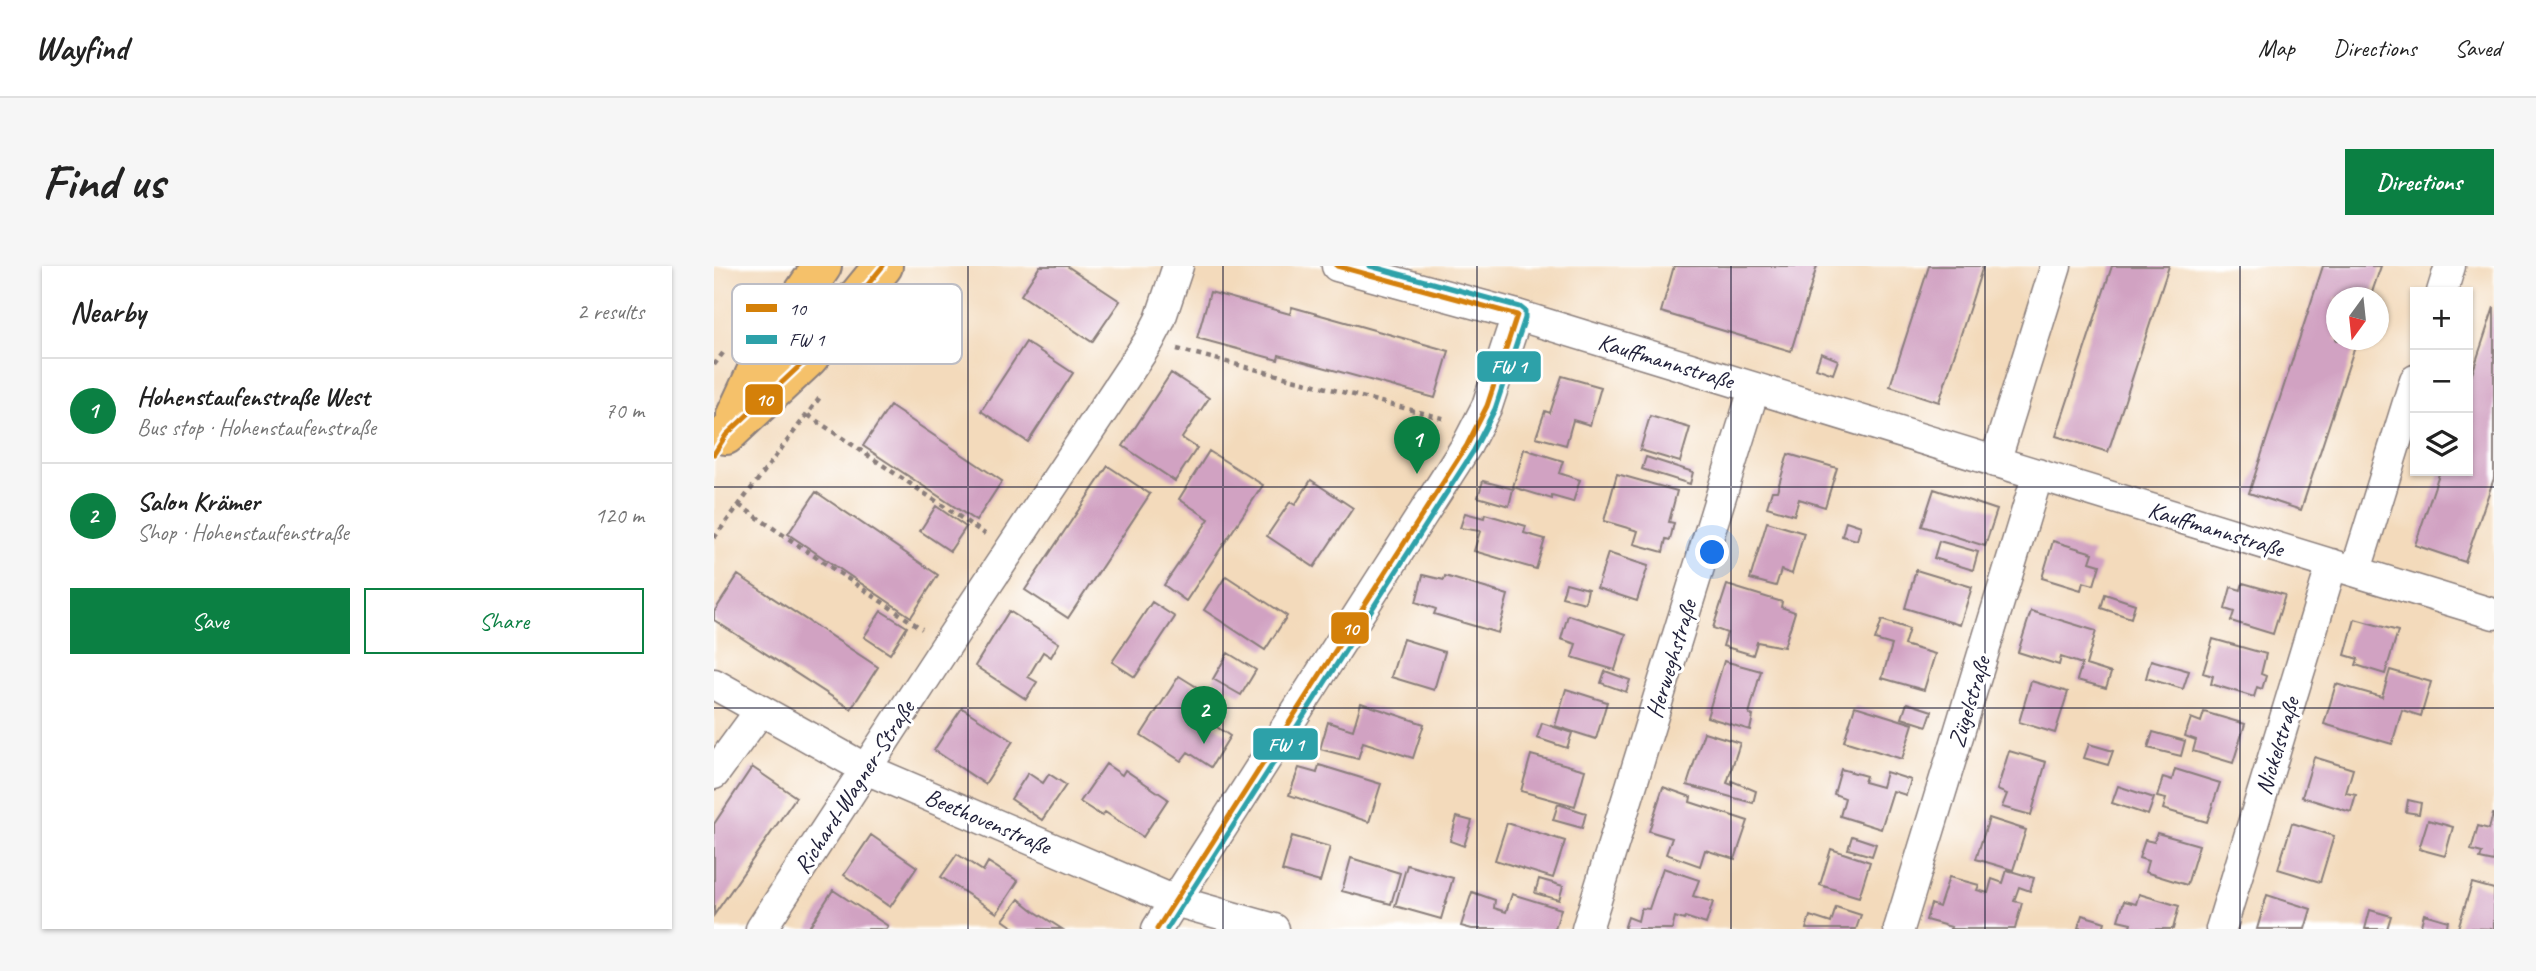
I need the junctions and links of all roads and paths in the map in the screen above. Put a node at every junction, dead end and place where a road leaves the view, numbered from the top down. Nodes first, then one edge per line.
1 (822, 266) edge
2 (883, 266) edge
3 (1178, 266) edge
4 (1336, 266) edge
5 (2056, 266) edge
6 (2451, 266) edge
7 (810, 284) edge
8 (868, 284) edge
9 (2444, 287) edge
10 (1517, 315) junction
11 (1149, 341) junction
12 (759, 364) edge
13 (802, 364) edge
14 (1754, 389) junction
15 (2410, 393) edge
16 (824, 394) dead end
17 (808, 415) junction
18 (1476, 427) junction
19 (720, 445) edge
20 (1995, 462) junction
21 (2038, 474) junction
22 (739, 505) junction
23 (714, 538) edge
24 (1009, 550) junction
25 (2344, 567) junction
26 (2494, 614) edge
27 (946, 646) junction
28 (714, 684) edge
29 (760, 711) junction
30 (866, 769) junction
31 (714, 774) edge
32 (1175, 901) junction
33 (761, 929) edge
34 (1157, 929) edge
35 (1275, 929) edge
36 (1587, 929) edge
37 (1899, 929) edge
38 (2221, 929) edge

1 - 7 main road
2 - 8 main road
3 - 11 street, Richard-Wagner-Straße
4 - 10 street, Kauffmannstraße
5 - 20 street
6 - 9 street
10 - 14 street, Kauffmannstraße
10 - 18 street
11 - 18 path
11 - 24 street, Richard-Wagner-Straße
12 - 19 main road
13 - 19 main road
14 - 20 street, Kauffmannstraße
14 - 36 street, Herweghstraße
15 - 25 street
16 - 17 path
17 - 22 path
17 - 24 path
18 - 32 street
20 - 21 street, Kauffmannstraße
21 - 25 street, Kauffmannstraße
21 - 37 street, Zügelstraße
22 - 23 path
22 - 27 path
24 - 27 street, Richard-Wagner-Straße
25 - 26 street, Kauffmannstraße
25 - 38 street, Nickelstraße
27 - 30 street, Richard-Wagner-Straße
28 - 29 street, Beethovenstraße
29 - 30 street, Beethovenstraße
29 - 31 street
30 - 32 street, Beethovenstraße
30 - 33 street, Richard-Wagner-Straße
32 - 34 street
32 - 35 street, Beethovenstraße

